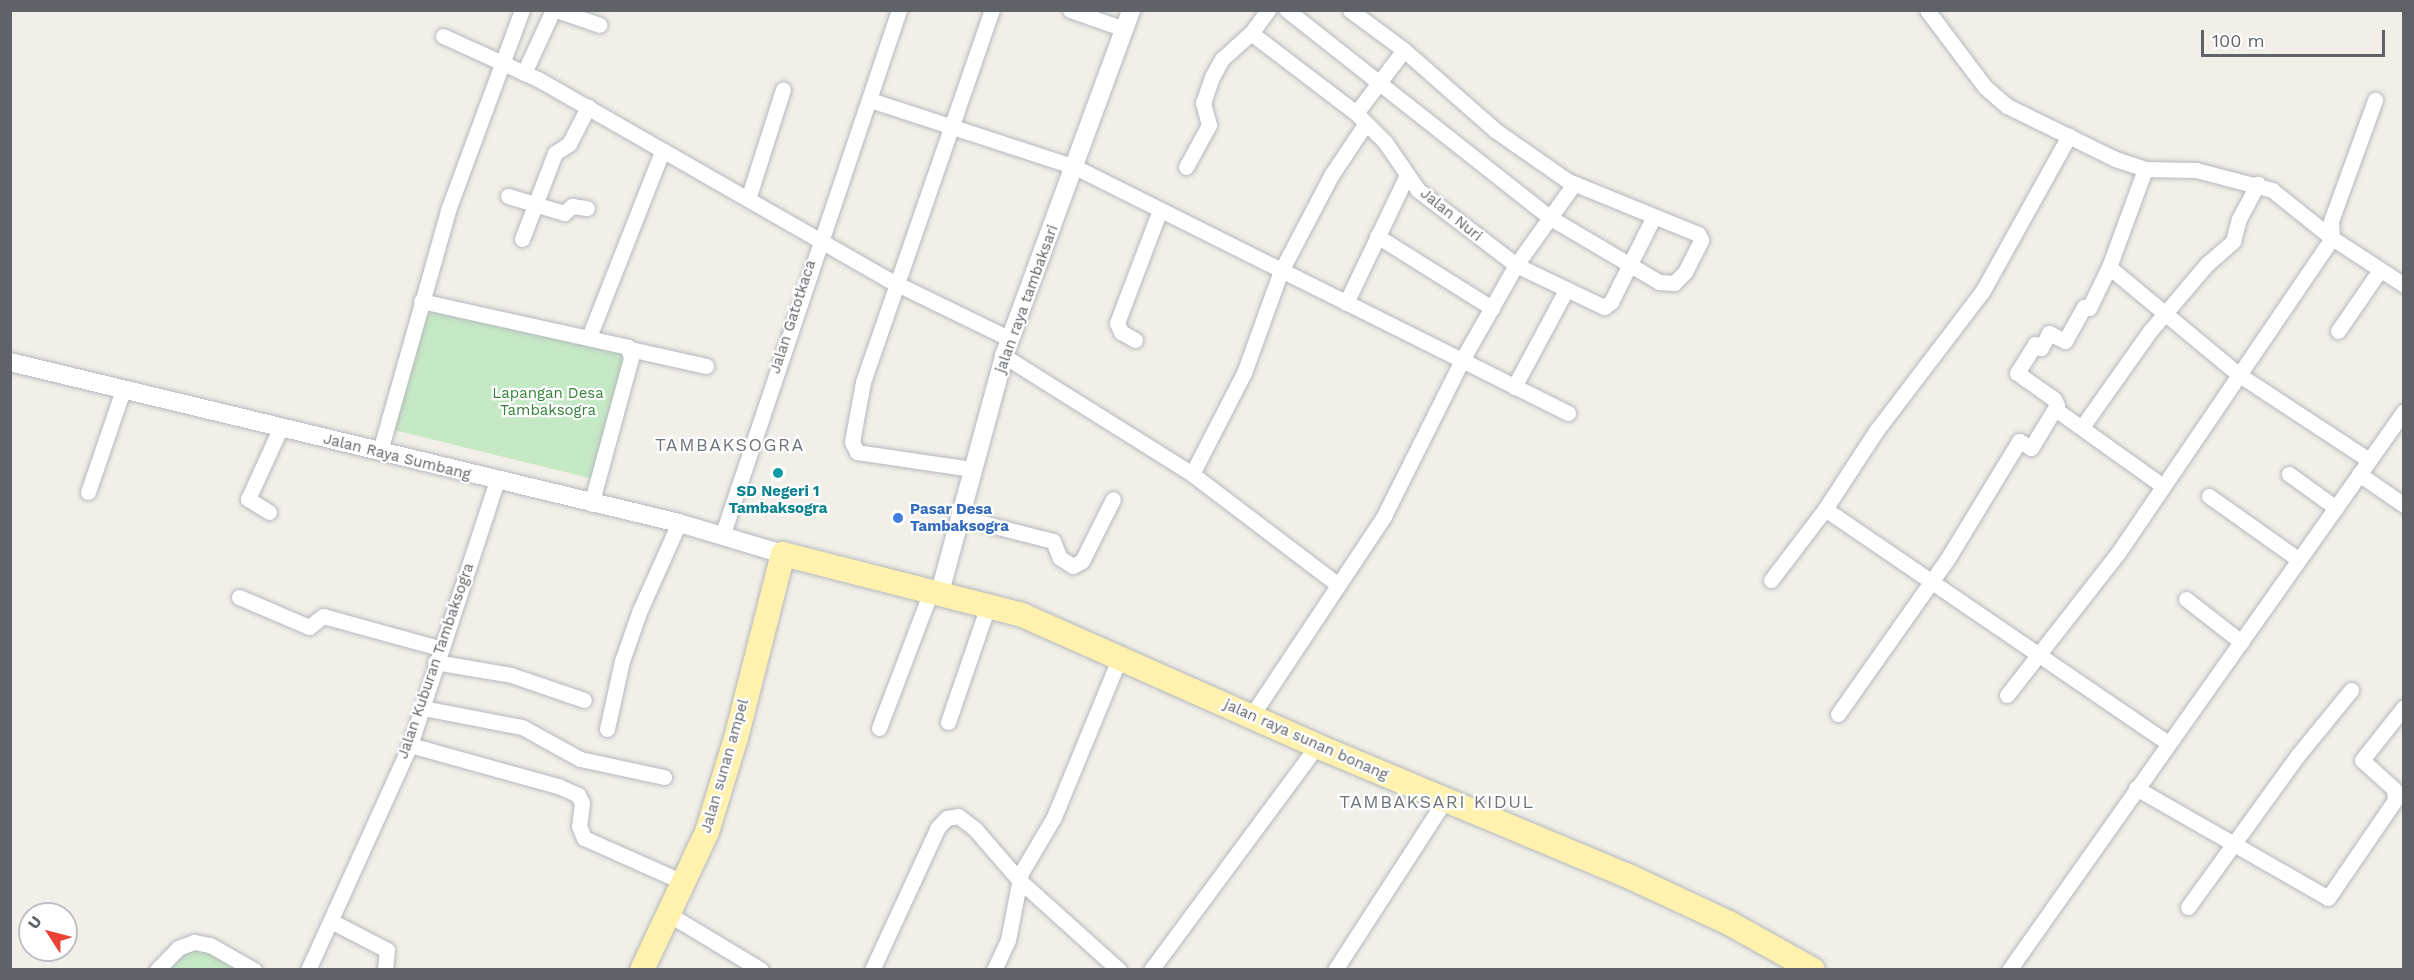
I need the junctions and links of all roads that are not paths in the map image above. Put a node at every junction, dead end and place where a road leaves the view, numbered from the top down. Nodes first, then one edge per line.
1 (522, 10) edge
2 (555, 10) edge
3 (899, 10) edge
4 (992, 10) edge
5 (1070, 10) edge
6 (1131, 10) edge
7 (1268, 10) edge
8 (1287, 10) edge
9 (1350, 10) edge
10 (1927, 10) edge
11 (600, 25) dead end
12 (1124, 28) junction
13 (1251, 33) junction
14 (443, 36) dead end
15 (1404, 50) junction
16 (502, 64) junction
17 (524, 73) junction
18 (1378, 83) junction
19 (783, 89) dead end
20 (870, 99) junction
21 (2375, 100) dead end
22 (588, 107) junction
23 (1361, 118) junction
24 (951, 125) junction
25 (2069, 136) junction
26 (662, 152) junction
27 (1075, 167) junction
28 (1186, 167) dead end
29 (2145, 169) junction
30 (1407, 175) junction
31 (1574, 184) junction
32 (2258, 184) junction
33 (508, 196) dead end
34 (748, 199) junction
35 (535, 204) junction
36 (587, 208) dead end
37 (1160, 210) junction
38 (1549, 217) junction
39 (1653, 218) junction
40 (1377, 236) junction
41 (522, 238) dead end
42 (2332, 238) junction
43 (818, 240) junction
44 (1516, 266) junction
45 (1629, 266) junction
46 (2109, 267) junction
47 (2380, 270) junction
48 (1281, 271) junction
49 (895, 283) junction
50 (2403, 285) edge
51 (1566, 290) junction
52 (421, 302) junction
53 (1346, 303) junction
54 (1492, 308) junction
55 (2167, 312) junction
56 (2338, 331) dead end
57 (589, 337) junction
58 (1010, 339) junction
59 (1135, 340) dead end
60 (630, 349) junction
61 (1004, 356) junction
62 (1462, 360) junction
63 (10, 362) edge
64 (706, 366) dead end
65 (2238, 374) junction
66 (1514, 387) junction
67 (123, 390) junction
68 (2055, 409) junction
69 (1568, 413) dead end
70 (2401, 421) edge
71 (2082, 427) junction
72 (280, 429) junction
73 (380, 451) junction
74 (2369, 460) junction
75 (972, 469) junction
76 (1192, 474) junction
77 (2289, 474) dead end
78 (2359, 474) junction
79 (497, 481) junction
80 (2163, 486) junction
81 (88, 492) dead end
82 (2209, 496) dead end
83 (1113, 499) dead end
84 (591, 504) junction
85 (2403, 504) edge
86 (2336, 508) junction
87 (1825, 509) junction
88 (269, 512) dead end
89 (959, 517) junction
90 (679, 523) junction
91 (722, 536) junction
92 (783, 554) junction
93 (2299, 560) junction
94 (1772, 580) dead end
95 (1337, 584) junction
96 (1930, 584) junction
97 (935, 592) junction
98 (239, 597) dead end
99 (2186, 598) dead end
100 (988, 606) junction
101 (2241, 642) junction
102 (2039, 654) junction
103 (437, 655) junction
104 (1120, 657) junction
105 (2351, 690) dead end
106 (2007, 694) dead end
107 (584, 700) dead end
108 (2403, 707) edge
109 (423, 708) junction
110 (1838, 714) dead end
111 (1252, 715) junction
112 (948, 722) dead end
113 (879, 728) dead end
114 (607, 729) dead end
115 (2168, 743) junction
116 (410, 745) junction
117 (1317, 746) junction
118 (664, 777) dead end
119 (2136, 788) junction
120 (1445, 800) junction
121 (2233, 846) junction
122 (1019, 880) junction
123 (685, 883) junction
124 (2188, 907) dead end
125 (670, 915) junction
126 (331, 921) junction
127 (157, 969) edge
128 (254, 969) edge
129 (308, 969) edge
130 (385, 969) edge
131 (642, 969) edge
132 (761, 969) edge
133 (872, 969) edge
134 (994, 969) edge
135 (1119, 969) edge
136 (1151, 969) edge
137 (1335, 969) edge
138 (1813, 969) edge
139 (2009, 969) edge

1 - 16 street
2 - 11 street
2 - 17 street
3 - 20 street, Jalan Gatotkaca
4 - 24 street
5 - 12 street
6 - 12 street, jalan raya tambaksari
7 - 13 street
8 - 18 street
9 - 15 street
10 - 25 street
12 - 27 street, jalan raya tambaksari
13 - 23 street, Jalan Nuri
13 - 28 street
14 - 16 street
15 - 18 street
15 - 31 street
16 - 17 street
16 - 52 street
17 - 22 street
18 - 23 street
18 - 38 street
19 - 34 street
20 - 24 street
20 - 43 street, Jalan Gatotkaca
21 - 42 street
22 - 26 street
22 - 35 street
23 - 30 street, Jalan Nuri
23 - 48 street
24 - 27 street
24 - 49 street
25 - 29 street
25 - 87 street
26 - 34 street
26 - 57 street
27 - 37 street
27 - 58 street, jalan raya tambaksari
29 - 32 street
29 - 46 street
30 - 40 street
30 - 44 street, Jalan Nuri
31 - 38 street
31 - 39 street
32 - 42 street
32 - 55 street
33 - 35 street
34 - 43 street
35 - 36 street
35 - 41 street
37 - 48 street
37 - 59 street
38 - 44 street
38 - 45 street
39 - 45 street
39 - 45 street
40 - 53 street
40 - 54 street
42 - 47 street
42 - 65 street
43 - 49 street
43 - 91 street, Jalan Gatotkaca
44 - 51 street, Jalan Nuri
44 - 54 street
45 - 51 street, Jalan Nuri
46 - 55 street
46 - 68 street
47 - 50 street
47 - 56 street
48 - 53 street
48 - 76 street
49 - 58 street
49 - 75 street
51 - 66 street
52 - 57 street
52 - 73 street
53 - 62 street
54 - 62 street
55 - 65 street
55 - 71 street
57 - 60 street
58 - 61 street, jalan raya tambaksari
60 - 64 street
60 - 84 street
61 - 75 street, jalan raya tambaksari
61 - 76 street
62 - 66 street
62 - 95 street
63 - 67 street, Jalan Raya Sumbang
65 - 74 street
65 - 80 street
66 - 69 street
67 - 72 street, Jalan Raya Sumbang
67 - 81 street
68 - 71 street
68 - 96 street
70 - 74 street
71 - 80 street
72 - 73 street, Jalan Raya Sumbang
72 - 88 street
73 - 79 street, Jalan Raya Sumbang
74 - 78 street
75 - 89 street, jalan raya tambaksari
76 - 95 street
77 - 86 street
78 - 85 street
78 - 86 street
79 - 84 street, Jalan Raya Sumbang
79 - 103 street, Jalan Kuburan Tambaksogra
80 - 102 street
82 - 93 street
83 - 89 street
84 - 90 street, Jalan Raya Sumbang
86 - 93 street
87 - 94 street
87 - 96 street
89 - 97 street, jalan raya tambaksari
90 - 91 street, Jalan Raya Sumbang
90 - 114 street
91 - 92 street, Jalan Raya Sumbang
92 - 97 main road, jalan raya sunan bonang
92 - 123 main road, Jalan sunan ampel
93 - 101 street
95 - 111 street
96 - 102 street
96 - 110 street
97 - 100 main road, jalan raya sunan bonang
97 - 113 street
98 - 103 street
99 - 101 street
100 - 104 main road, jalan raya sunan bonang
100 - 112 street
101 - 115 street
102 - 106 street
102 - 115 street
103 - 107 street
103 - 109 street, Jalan Kuburan Tambaksogra
104 - 111 main road, jalan raya sunan bonang
104 - 122 street
105 - 121 street
108 - 121 street
109 - 116 street, Jalan Kuburan Tambaksogra
109 - 118 street
111 - 117 main road, jalan raya sunan bonang
115 - 119 street
116 - 123 street
116 - 126 street, Jalan Kuburan Tambaksogra
117 - 120 main road, jalan raya sunan bonang
117 - 136 street
119 - 121 street
119 - 139 street
120 - 137 street
120 - 138 main road, jalan raya sunan bonang
121 - 124 street
122 - 133 street
122 - 134 street
122 - 135 street
123 - 125 main road, Jalan sunan ampel
125 - 131 main road, Jalan sunan ampel
125 - 132 street
126 - 129 street, Jalan Kuburan Tambaksogra
126 - 130 street
127 - 128 street

